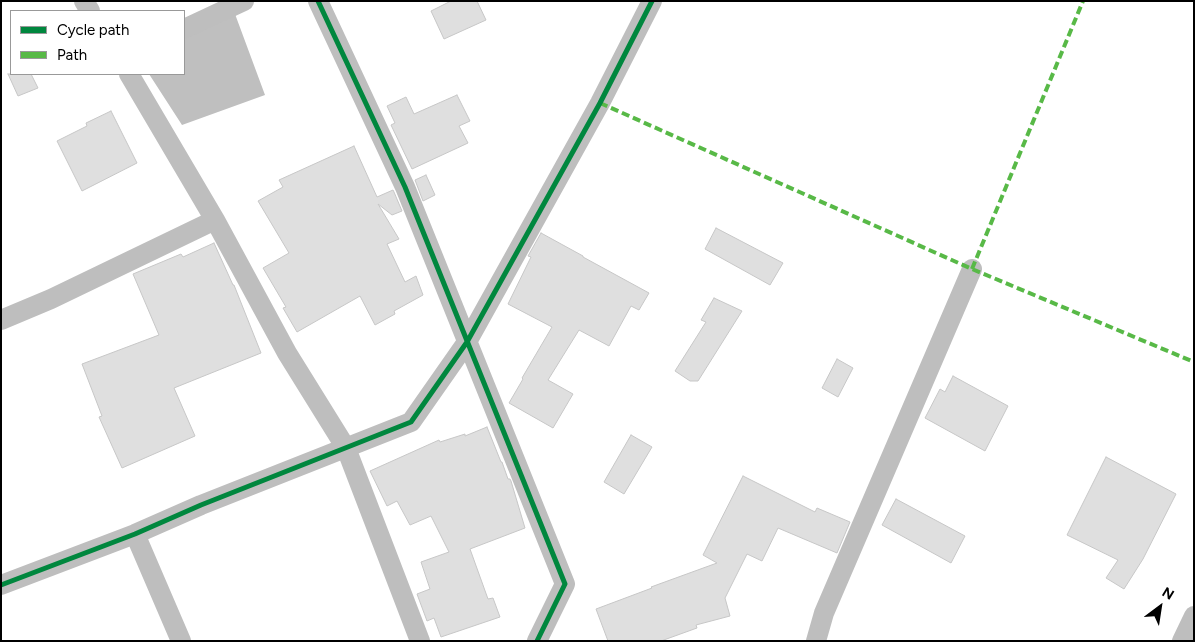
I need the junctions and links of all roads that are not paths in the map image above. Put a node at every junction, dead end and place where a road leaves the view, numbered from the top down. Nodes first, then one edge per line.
1 (244, 1) edge
2 (318, 1) edge
3 (652, 1) edge
4 (185, 29) edge
5 (130, 75) edge
6 (214, 220) junction
7 (972, 268) dead end
8 (1, 320) edge
9 (468, 342) junction
10 (346, 448) junction
11 (135, 534) junction
12 (1, 585) edge
13 (1194, 616) edge
14 (181, 641) edge
15 (420, 641) edge
16 (538, 641) edge
17 (816, 641) edge
18 (1182, 641) edge

1 - 4 street
2 - 9 street
3 - 9 street
5 - 6 street
6 - 8 street
6 - 10 street
7 - 17 street
9 - 10 street
9 - 16 street
10 - 11 street
10 - 15 street
11 - 12 street
11 - 14 street
13 - 18 street

